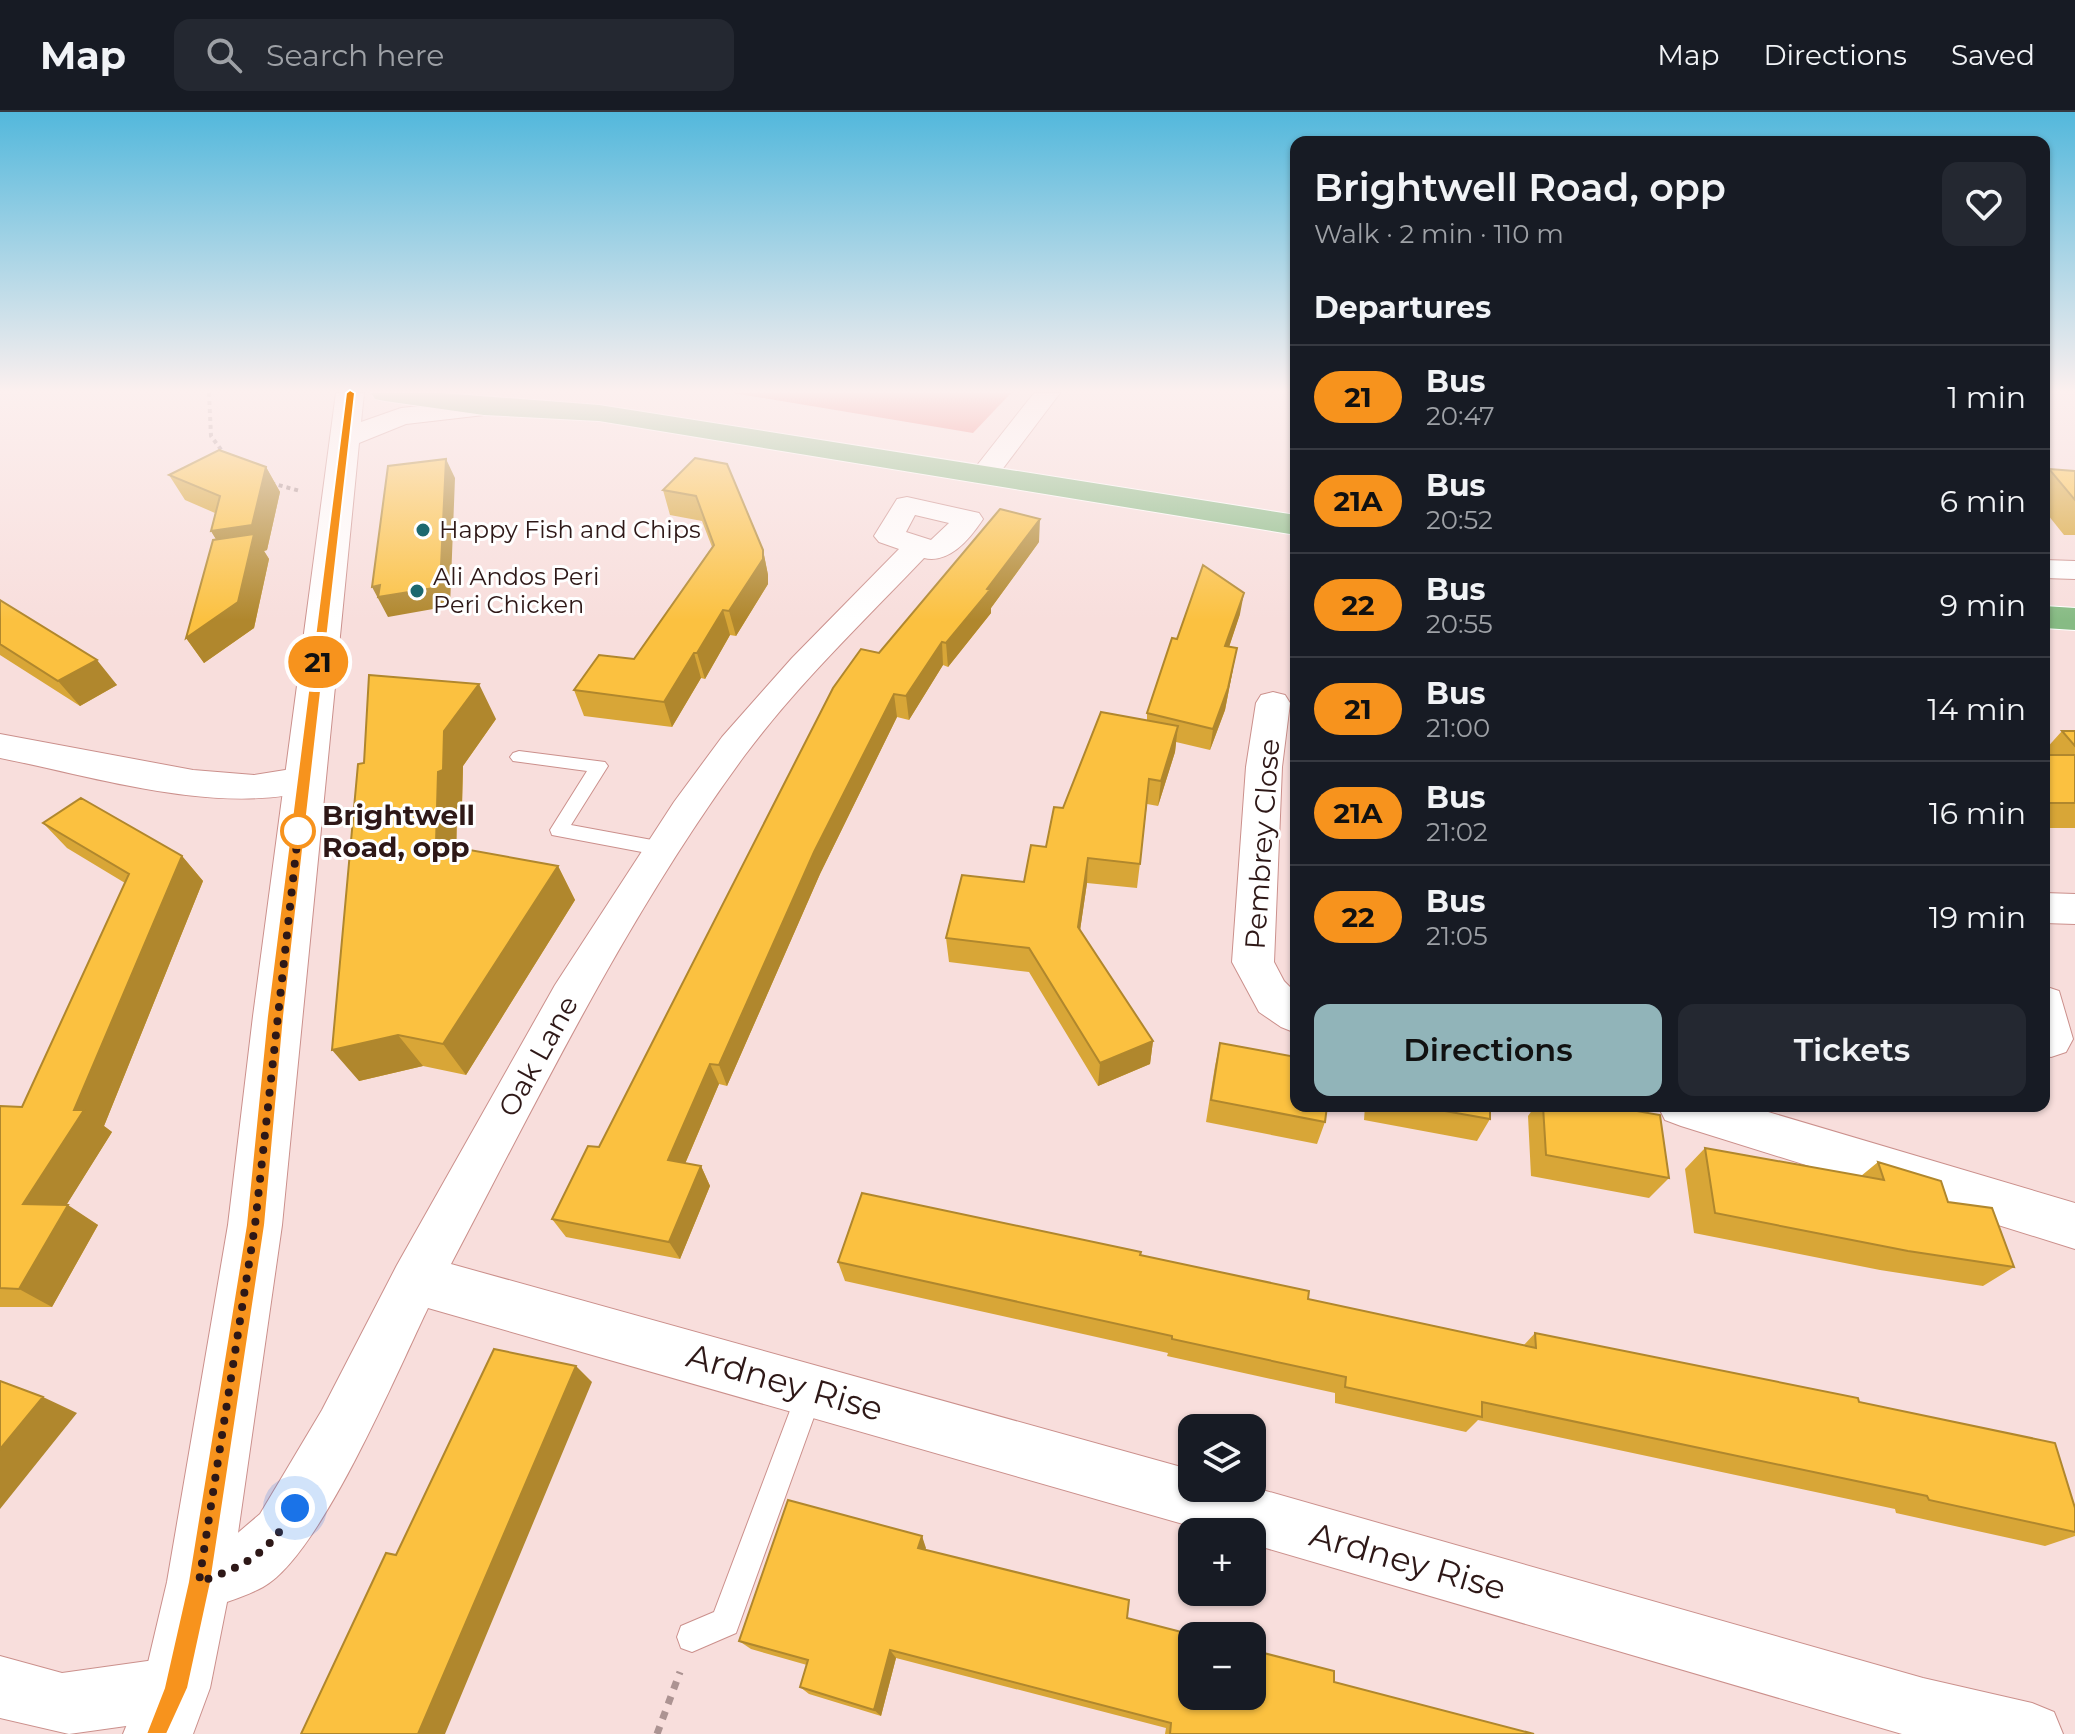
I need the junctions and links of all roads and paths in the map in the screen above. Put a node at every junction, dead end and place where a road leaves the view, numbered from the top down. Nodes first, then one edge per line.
1 (341, 469) edge
2 (957, 469) edge
3 (988, 469) edge
4 (985, 473) junction
5 (268, 481) edge
6 (306, 492) dead end
7 (1290, 524) edge
8 (919, 546) dead end
9 (2050, 569) edge
10 (2075, 570) edge
11 (2050, 617) edge
12 (2075, 619) edge
13 (1273, 703) dead end
14 (0, 746) edge
15 (519, 757) dead end
16 (304, 780) junction
17 (663, 849) junction
18 (2050, 908) edge
19 (2075, 909) edge
20 (1290, 1012) edge
21 (1701, 1112) edge
22 (2075, 1226) edge
23 (415, 1282) junction
24 (812, 1389) junction
25 (199, 1582) junction
26 (692, 1637) joint
27 (0, 1687) edge
28 (167, 1711) edge
29 (657, 1734) edge
30 (2032, 1734) edge

1 - 16 street
2 - 4 highway
3 - 4 street
4 - 7 highway
5 - 6 path
8 - 17 street, Oak Lane
9 - 10 street
11 - 12 highway
13 - 20 street, Pembrey Close
14 - 16 street
15 - 17 lane
16 - 25 street
17 - 23 street, Oak Lane
18 - 19 street
21 - 22 street
23 - 24 street, Ardney Rise
23 - 25 street, Oak Lane
24 - 26 lane
24 - 30 street, Ardney Rise
25 - 28 street
26 - 29 path
27 - 28 street

